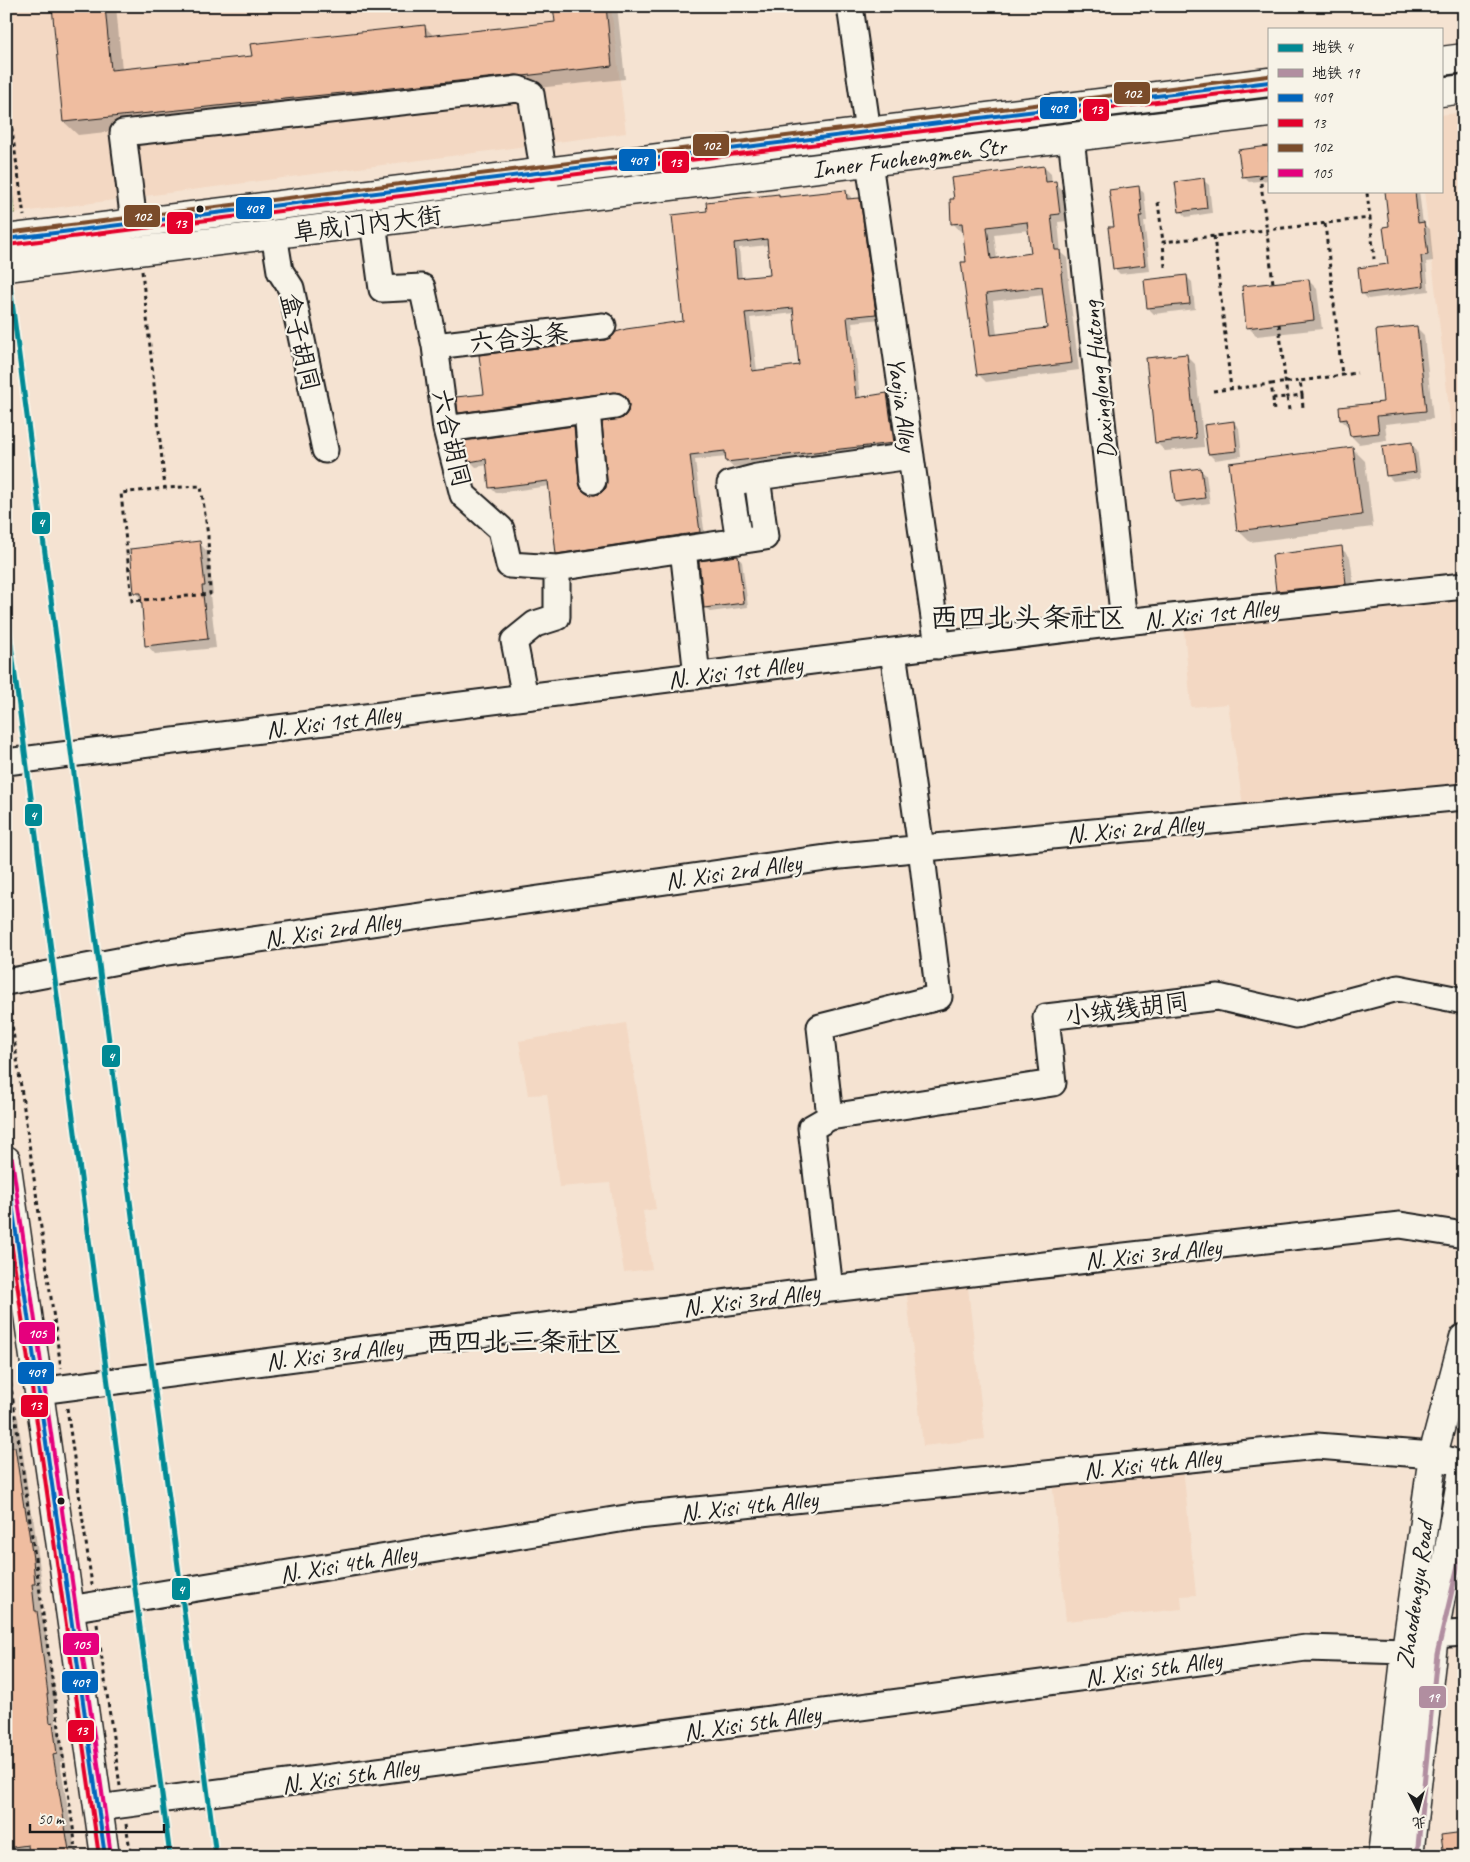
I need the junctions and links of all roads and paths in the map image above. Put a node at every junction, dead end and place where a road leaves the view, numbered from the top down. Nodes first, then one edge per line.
1 (850, 6) edge
2 (1464, 58) edge
3 (1442, 61) edge
4 (1268, 82) edge
5 (6, 88) edge
6 (1464, 89) edge
7 (1442, 92) edge
8 (1268, 113) edge
9 (868, 132) junction
10 (1071, 137) junction
11 (868, 162) junction
12 (544, 172) junction
13 (1260, 175) dead end
14 (1367, 193) dead end
15 (548, 201) junction
16 (1158, 202) dead end
17 (1370, 218) junction
18 (373, 222) junction
19 (134, 224) junction
20 (1325, 224) junction
21 (1267, 230) junction
22 (274, 234) junction
23 (1214, 236) junction
24 (17, 238) edge
25 (1163, 242) junction
26 (140, 250) junction
27 (1374, 259) dead end
28 (6, 266) edge
29 (1165, 267) dead end
30 (1273, 283) dead end
31 (1279, 324) dead end
32 (602, 326) dead end
33 (435, 346) junction
34 (1357, 374) dead end
35 (1342, 375) junction
36 (1300, 381) junction
37 (1286, 382) junction
38 (1271, 384) junction
39 (1231, 389) junction
40 (1212, 391) dead end
41 (1302, 395) junction
42 (1288, 397) junction
43 (1272, 398) junction
44 (615, 406) dead end
45 (1303, 408) dead end
46 (586, 410) junction
47 (1289, 410) dead end
48 (1274, 412) dead end
49 (446, 429) junction
50 (325, 450) dead end
51 (911, 456) junction
52 (593, 481) dead end
53 (165, 488) junction
54 (684, 549) junction
55 (557, 568) junction
56 (1464, 586) edge
57 (1124, 622) junction
58 (938, 646) junction
59 (892, 652) junction
60 (697, 676) junction
61 (526, 697) junction
62 (6, 762) edge
63 (1464, 798) edge
64 (920, 848) junction
65 (7, 988) edge
66 (1464, 1001) edge
67 (830, 1117) junction
68 (6, 1160) edge
69 (1464, 1235) edge
70 (830, 1289) junction
71 (16, 1293) edge
72 (1464, 1338) edge
73 (6, 1351) edge
74 (51, 1390) junction
75 (1433, 1455) junction
76 (1464, 1465) edge
77 (82, 1606) junction
78 (1464, 1633) edge
79 (1434, 1635) junction
80 (1406, 1650) junction
81 (110, 1807) junction
82 (77, 1856) edge
83 (105, 1856) edge
84 (131, 1856) edge
85 (1382, 1856) edge
86 (1409, 1856) edge

1 - 9 street
2 - 3 main road
4 - 9 main road, 阜成门内大街
5 - 24 path
6 - 7 main road
8 - 10 main road, Inner Fuchengmen Str
9 - 12 main road, 阜成门内大街
10 - 11 main road, Inner Fuchengmen Str
10 - 57 street, Daxinglong Hutong
11 - 15 main road, Inner Fuchengmen Str
11 - 51 street, Yaojia Alley
12 - 15 street
12 - 19 main road, 阜成门内大街
12 - 19 street
13 - 21 path
14 - 17 path
15 - 18 main road, 阜成门内大街
16 - 25 path
17 - 20 path
17 - 27 path
18 - 22 main road, 阜成门内大街
18 - 33 street, 六合胡同
19 - 24 main road, 阜成门内大街
20 - 21 path
20 - 35 path
21 - 23 path
21 - 30 path
22 - 26 main road, 阜成门内大街
22 - 50 street, 盒子胡同
23 - 25 path
23 - 39 path
25 - 29 path
26 - 28 main road, 阜成门内大街
26 - 53 path
31 - 37 path
32 - 33 street, 六合头条
33 - 49 street, 六合胡同
34 - 35 path
35 - 36 path
36 - 37 path
36 - 41 path
37 - 38 path
37 - 42 path
38 - 39 path
38 - 43 path
39 - 40 path
41 - 42 path
41 - 45 path
42 - 43 path
42 - 47 path
43 - 48 path
44 - 46 street
46 - 49 street
46 - 52 street
49 - 55 street, 六合胡同
51 - 54 street, 六合胡同
51 - 58 street, Yaojia Alley
53 - 53 path
54 - 55 street, 六合胡同
54 - 60 street
55 - 61 street
56 - 57 street, N. Xisi 1st Alley
57 - 58 street, N. Xisi 1st Alley
58 - 59 street, N. Xisi 1st Alley
59 - 60 street, N. Xisi 1st Alley
59 - 64 street
60 - 61 street, N. Xisi 1st Alley
61 - 62 street, N. Xisi 1st Alley
63 - 64 street, N. Xisi 2rd Alley
64 - 65 street, N. Xisi 2rd Alley
64 - 67 street
65 - 74 path
66 - 67 street, 小绒线胡同
67 - 70 street
68 - 71 main road
69 - 70 street, N. Xisi 3rd Alley
70 - 74 street, N. Xisi 3rd Alley
71 - 74 main road
72 - 75 main road, Zhaodengyu Road
73 - 82 path
74 - 77 main road
74 - 77 path
75 - 76 street, N. Xisi 4th Alley
75 - 77 street, N. Xisi 4th Alley
75 - 80 main road, Zhaodengyu Road
76 - 79 main road
77 - 81 main road
77 - 81 path
78 - 79 street
79 - 86 main road
80 - 81 street, N. Xisi 5th Alley
80 - 85 main road, Zhaodengyu Road
81 - 83 main road
81 - 84 path

